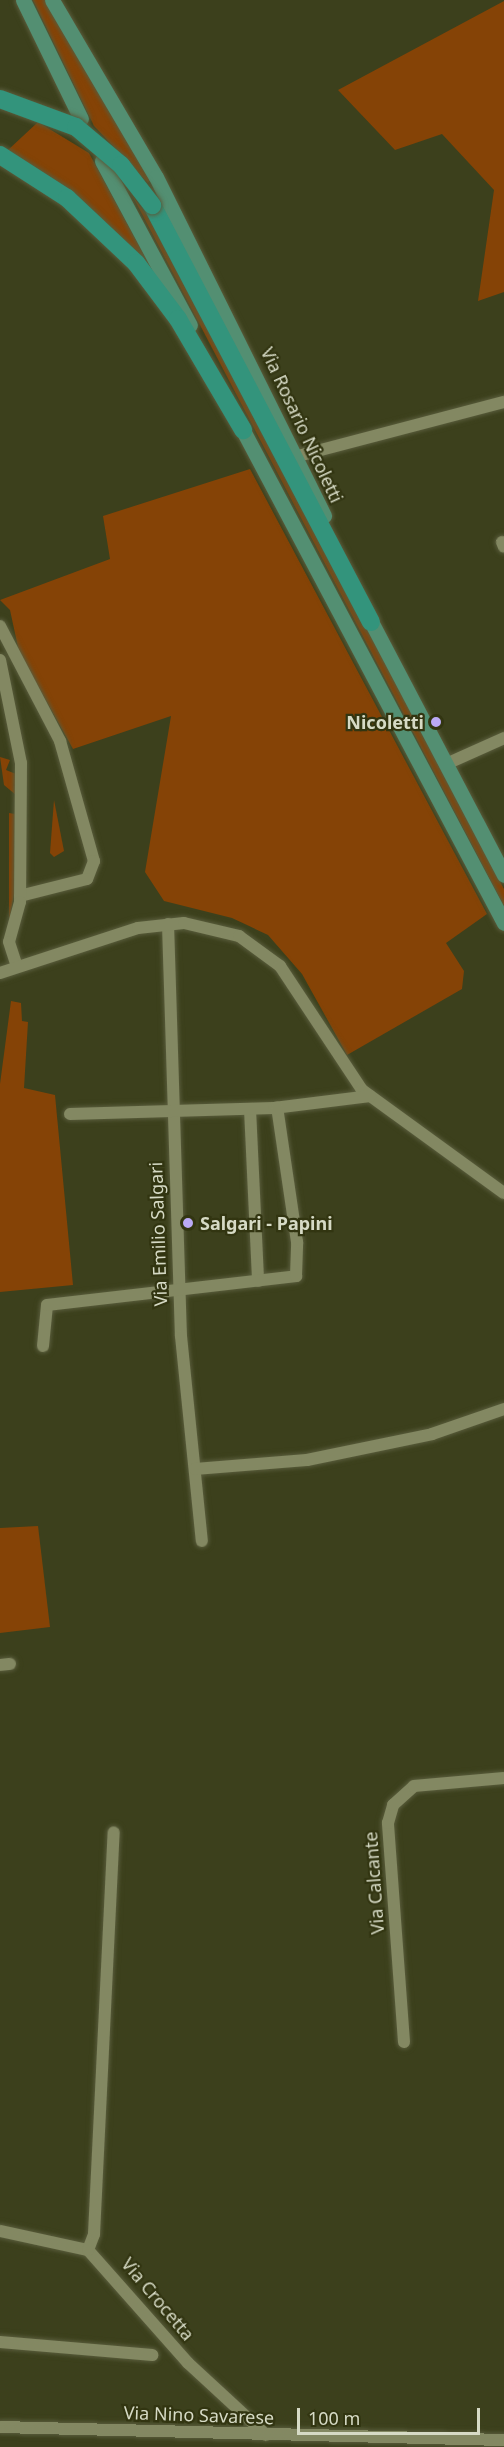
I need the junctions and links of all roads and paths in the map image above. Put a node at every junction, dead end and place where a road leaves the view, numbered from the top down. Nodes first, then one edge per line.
1 (23, 0) edge
2 (52, 0) edge
3 (0, 99) edge
4 (81, 118) dead end
5 (0, 155) edge
6 (102, 161) dead end
7 (504, 402) edge
8 (243, 430) junction
9 (298, 456) junction
10 (371, 622) junction
11 (0, 626) edge
12 (0, 660) edge
13 (504, 738) edge
14 (446, 764) junction
15 (504, 875) edge
16 (20, 896) junction
17 (504, 923) edge
18 (168, 924) junction
19 (10, 938) junction
20 (0, 955) edge
21 (16, 966) junction
22 (0, 973) edge
23 (370, 1096) junction
24 (277, 1107) junction
25 (250, 1108) junction
26 (172, 1111) junction
27 (70, 1114) dead end
28 (504, 1193) edge
29 (258, 1281) junction
30 (179, 1293) junction
31 (43, 1346) dead end
32 (504, 1409) edge
33 (195, 1469) junction
34 (202, 1540) dead end
35 (504, 1778) edge
36 (114, 1832) dead end
37 (404, 2042) dead end
38 (0, 2231) edge
39 (88, 2250) junction
40 (0, 2342) edge
41 (153, 2355) dead end
42 (0, 2427) edge
43 (266, 2435) junction
44 (504, 2440) edge

1 - 4 main road
2 - 9 main road, Via Rosario Nicoletti
3 - 10 highway, bridge
5 - 8 highway
6 - 8 main road
7 - 9 street
8 - 17 main road
9 - 10 main road, Via Rosario Nicoletti
10 - 14 main road, Via Rosario Nicoletti
11 - 16 street
12 - 16 street
13 - 14 street
14 - 15 main road, Via Rosario Nicoletti
16 - 19 street
18 - 21 street
18 - 23 street
18 - 26 street, Via Emilio Salgari
19 - 20 street
19 - 21 street
21 - 22 street
23 - 24 street
23 - 28 street
24 - 25 street
24 - 29 street
25 - 26 street
25 - 29 street
26 - 27 street
26 - 30 street, Via Emilio Salgari
29 - 30 street
30 - 31 street
30 - 33 street, Via Emilio Salgari
32 - 33 street
33 - 34 street, Via Emilio Salgari
35 - 37 street, Via Calcante
36 - 39 street
38 - 39 street
39 - 43 street, Via Crocetta
40 - 41 street
42 - 43 street, Via Nino Savarese
43 - 44 street, Via Nino Savarese

